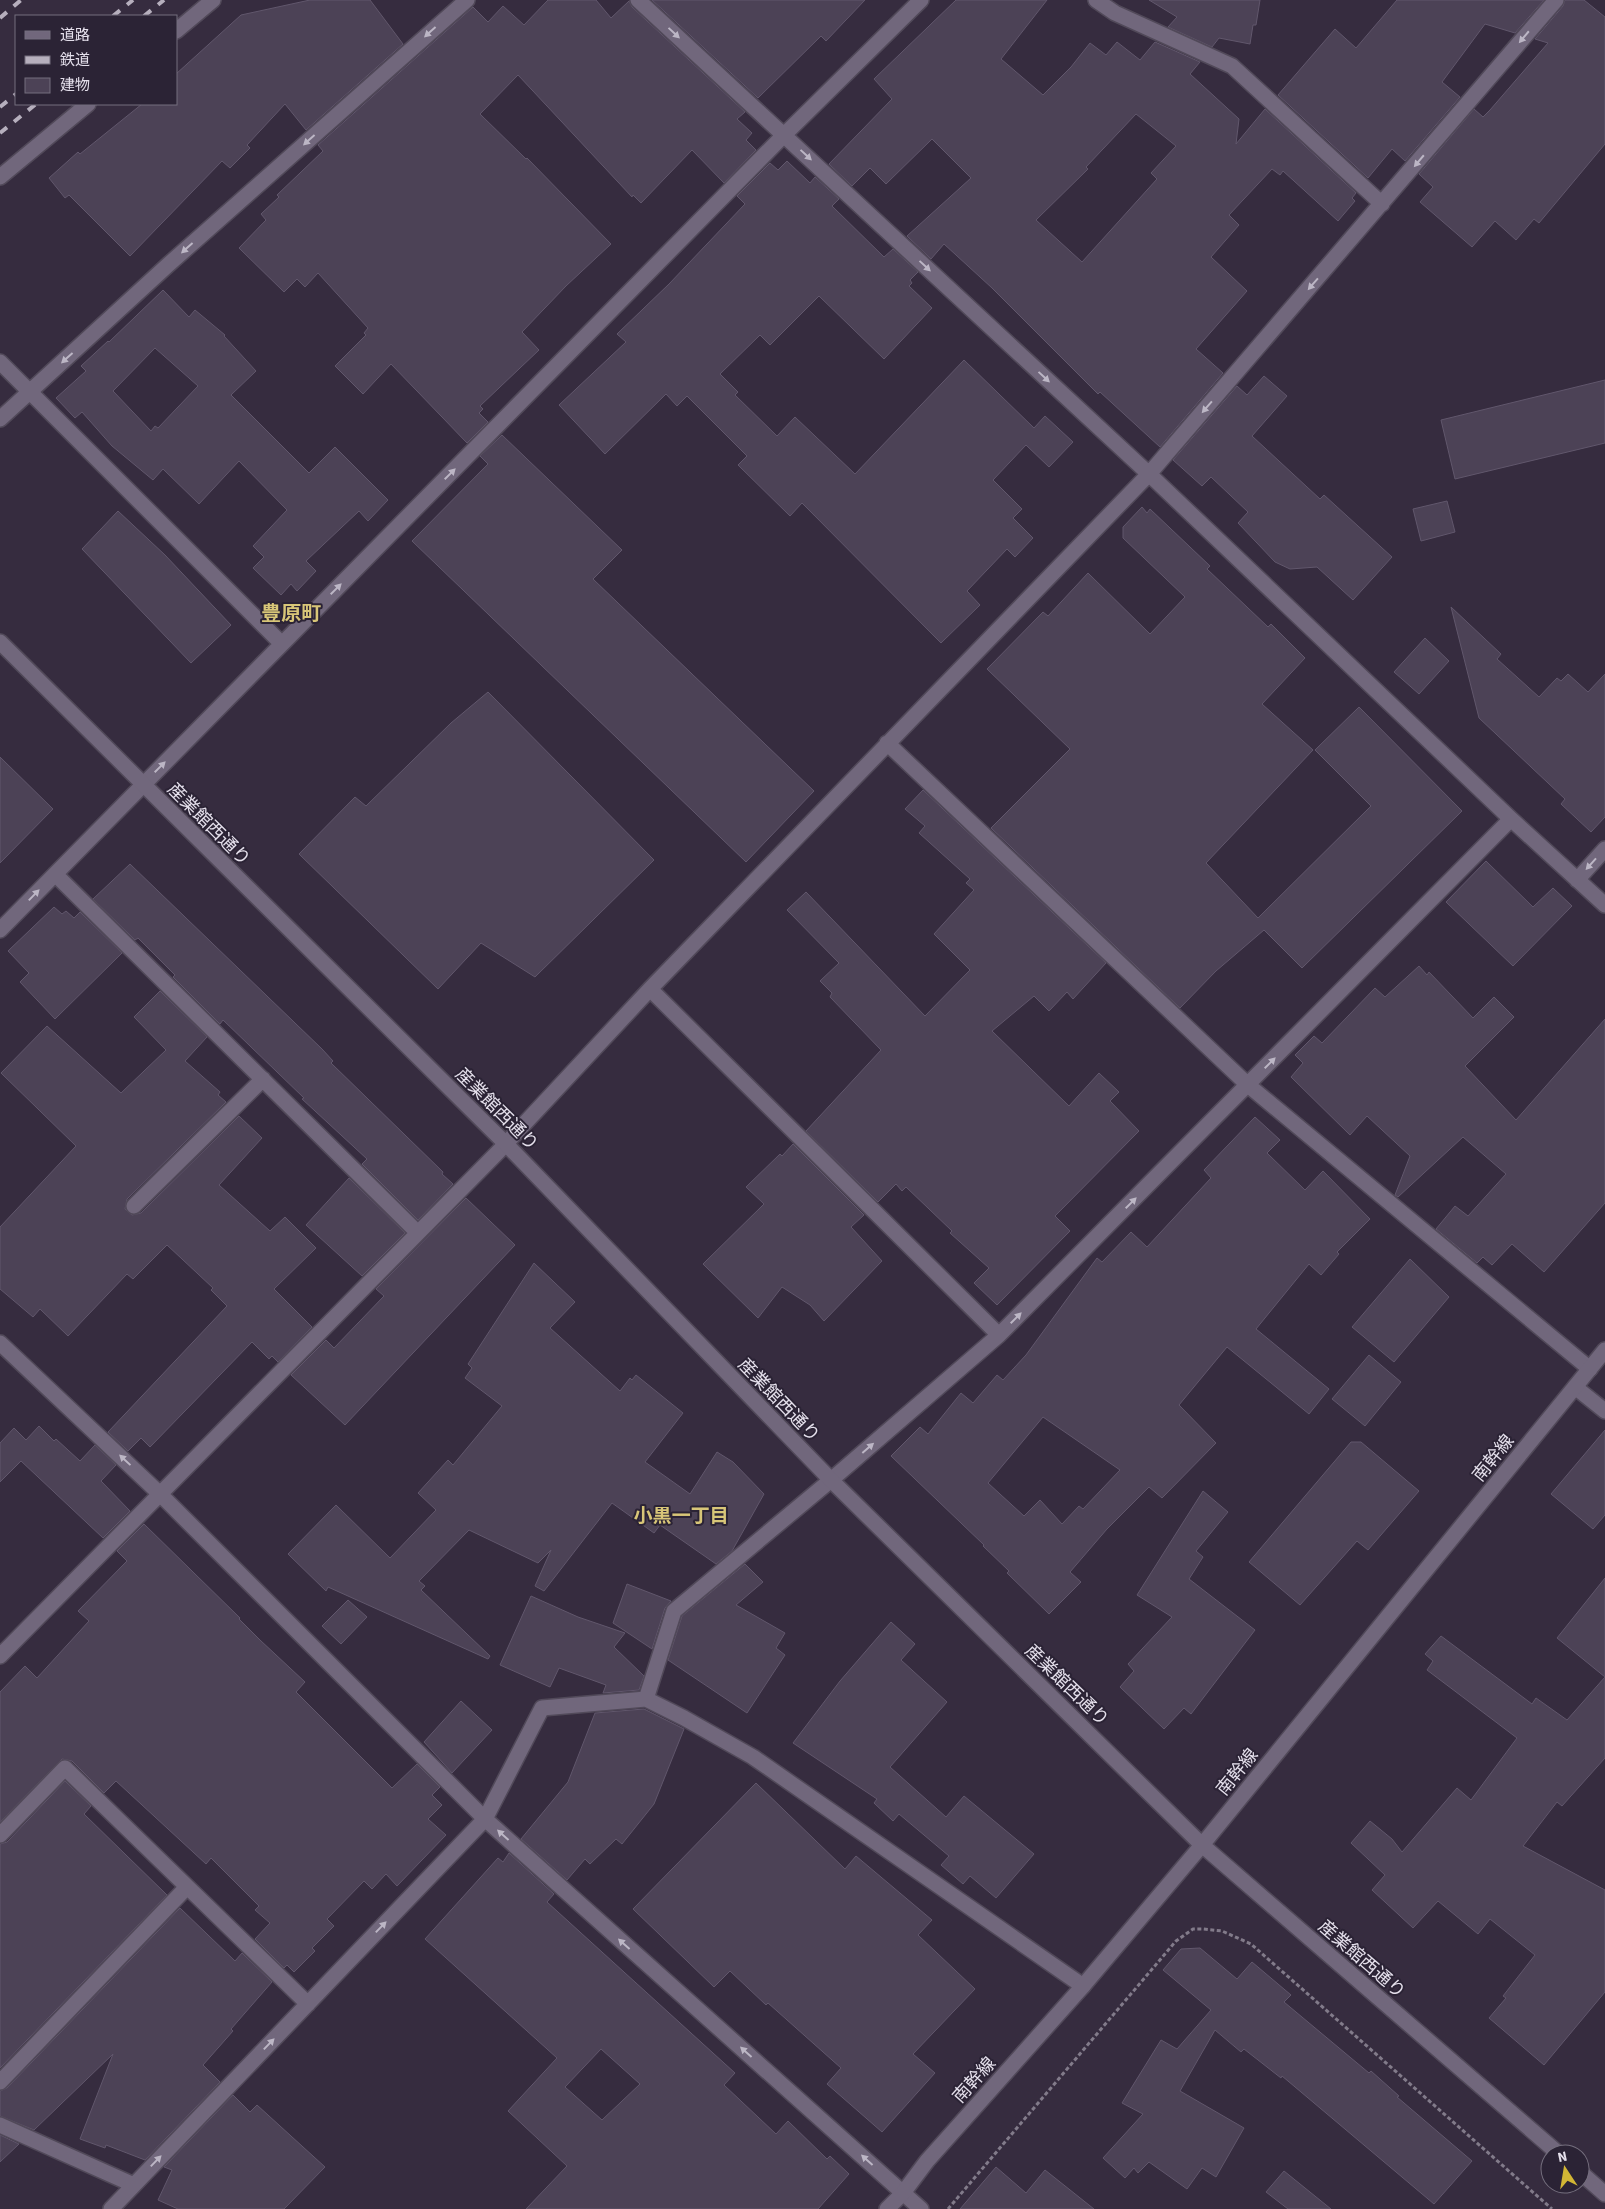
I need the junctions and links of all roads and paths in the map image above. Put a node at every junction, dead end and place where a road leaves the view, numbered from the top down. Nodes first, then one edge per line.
1 (213, 0) edge
2 (467, 0) edge
3 (638, 0) edge
4 (921, 0) edge
5 (1096, 0) edge
6 (1556, 0) edge
7 (178, 29) edge
8 (87, 105) edge
9 (784, 135) junction
10 (0, 177) edge
11 (1382, 204) junction
12 (0, 362) edge
13 (30, 392) junction
14 (0, 419) edge
15 (1149, 474) junction
16 (0, 642) edge
17 (282, 644) junction
18 (887, 743) junction
19 (143, 784) junction
20 (1511, 819) junction
21 (1605, 849) edge
22 (55, 874) junction
23 (1577, 880) junction
24 (1605, 905) edge
25 (0, 930) edge
26 (650, 989) junction
27 (262, 1079) junction
28 (1248, 1085) junction
29 (506, 1144) junction
30 (134, 1206) dead end
31 (418, 1233) junction
32 (999, 1335) junction
33 (0, 1343) edge
34 (1605, 1350) edge
35 (1590, 1369) junction
36 (1575, 1387) junction
37 (1605, 1411) edge
38 (831, 1480) junction
39 (160, 1494) junction
40 (0, 1656) edge
41 (646, 1699) junction
42 (485, 1819) junction
43 (0, 1835) edge
44 (1202, 1845) junction
45 (188, 1887) junction
46 (1083, 1986) junction
47 (308, 2004) junction
48 (0, 2082) edge
49 (0, 2125) edge
50 (1547, 2144) edge
51 (1590, 2181) edge
52 (134, 2185) junction
53 (903, 2193) junction
54 (1605, 2194) edge
55 (111, 2209) edge
56 (887, 2209) edge
57 (921, 2209) edge
58 (948, 2209) edge
59 (1552, 2209) edge

1 - 7 street
2 -> 13 street
3 -> 9 street
4 - 9 street
5 - 11 street
6 -> 11 street
8 - 10 street
9 -> 15 street
17 -> 9 street
11 -> 15 street
12 - 13 street
13 - 14 street
13 - 17 street
15 - 18 street
15 - 20 street
16 - 19 street, 産業館西通り
19 -> 17 street
18 - 26 street
18 - 28 street
19 - 22 street
19 - 29 street, 産業館西通り
20 - 23 street
28 -> 20 street
21 -> 23 street
25 -> 22 street
22 - 27 street
23 - 24 street
26 - 29 street
26 - 32 street
27 - 30 street
27 - 31 street
32 -> 28 street
28 - 35 street
29 - 31 street
29 - 38 street, 産業館西通り
31 - 39 street
38 -> 32 street
39 -> 33 street
34 - 35 street, 南幹線
35 - 36 street, 南幹線
36 - 37 street
36 - 44 street, 南幹線
38 - 41 street
38 - 44 street, 産業館西通り
39 - 40 street
39 - 42 street
41 - 42 street
41 - 46 street
47 -> 42 street
53 -> 42 street
43 - 45 street
44 - 46 street, 南幹線
44 - 50 street, 産業館西通り
45 - 47 street
45 - 48 street
46 - 53 street, 南幹線
52 -> 47 street
49 - 52 street
51 - 54 street
52 - 55 street
53 - 56 street, 南幹線
53 - 57 street
58 - 59 path

